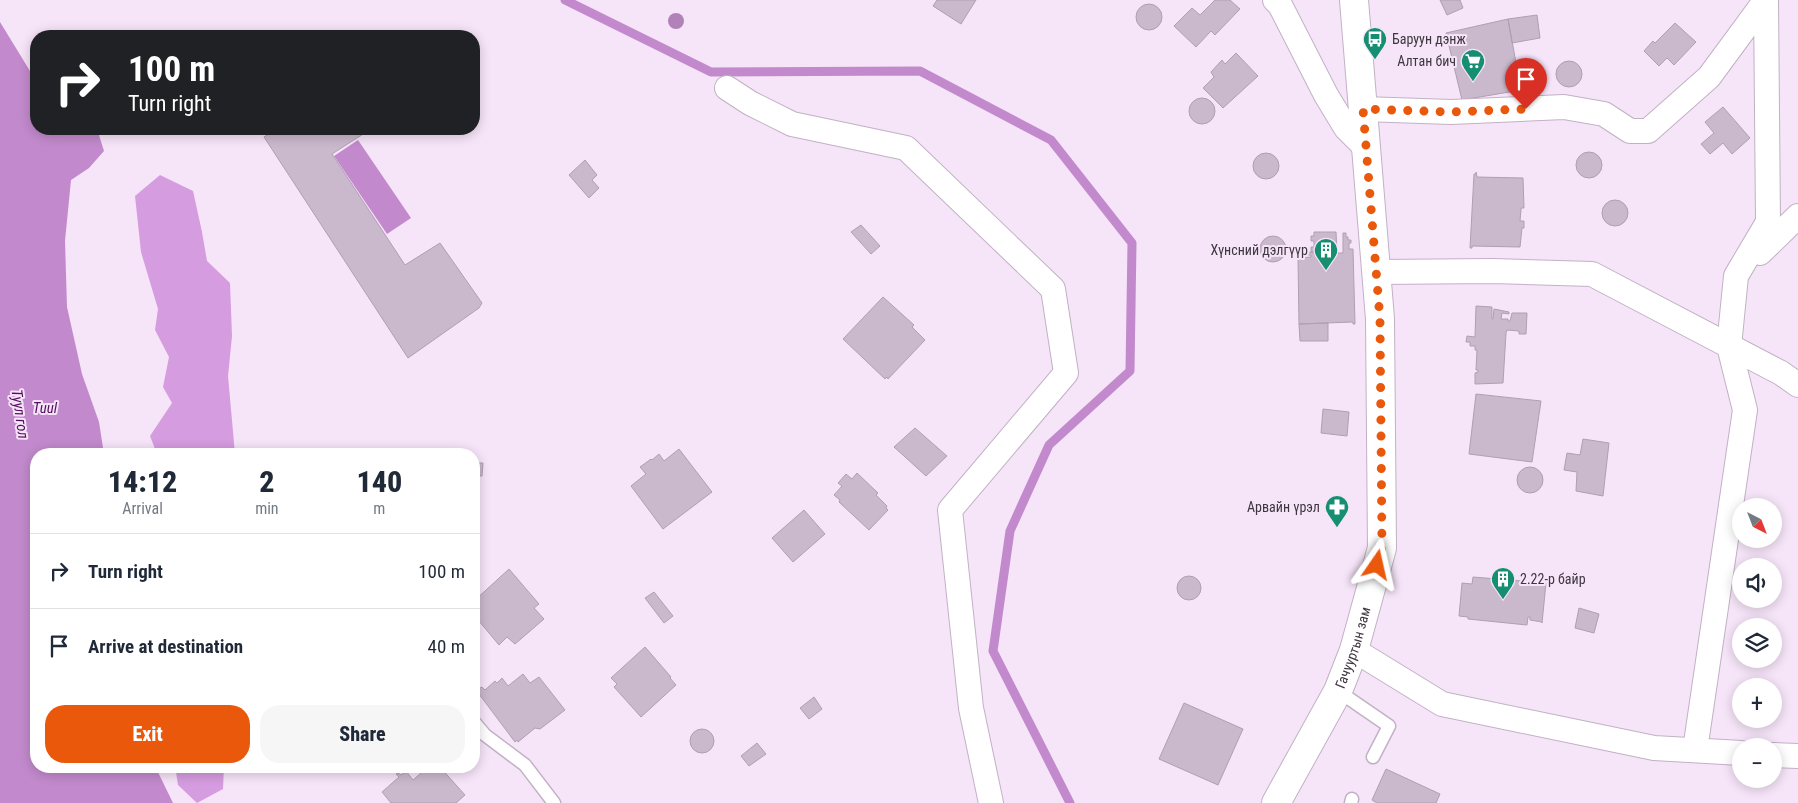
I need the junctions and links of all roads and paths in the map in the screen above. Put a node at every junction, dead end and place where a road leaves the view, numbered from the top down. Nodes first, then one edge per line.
1 (1276, 0) edge
2 (1354, 0) edge
3 (1766, 0) edge
4 (727, 88) dead end
5 (1363, 109) junction
6 (1366, 148) junction
7 (1798, 216) edge
8 (1376, 272) junction
9 (1736, 276) junction
10 (1729, 346) junction
11 (1798, 385) edge
12 (1354, 650) junction
13 (1338, 691) junction
14 (480, 729) edge
15 (1694, 750) junction
16 (1732, 752) edge
17 (1782, 755) edge
18 (1798, 756) edge
19 (1373, 757) dead end
20 (554, 803) edge
21 (991, 803) edge
22 (1276, 803) edge

1 - 6 street
2 - 5 main road, Гачууртын зам
3 - 5 street
3 - 9 street
4 - 21 street
5 - 6 main road, Гачууртын зам
6 - 8 main road, Гачууртын зам
7 - 9 street
8 - 10 street
8 - 12 main road, Гачууртын зам
9 - 10 street
10 - 11 street
10 - 15 street
12 - 13 main road, Гачууртын зам
12 - 15 street
13 - 19 lane
13 - 22 main road, Гачууртын зам
14 - 20 lane
15 - 16 street
17 - 18 street

